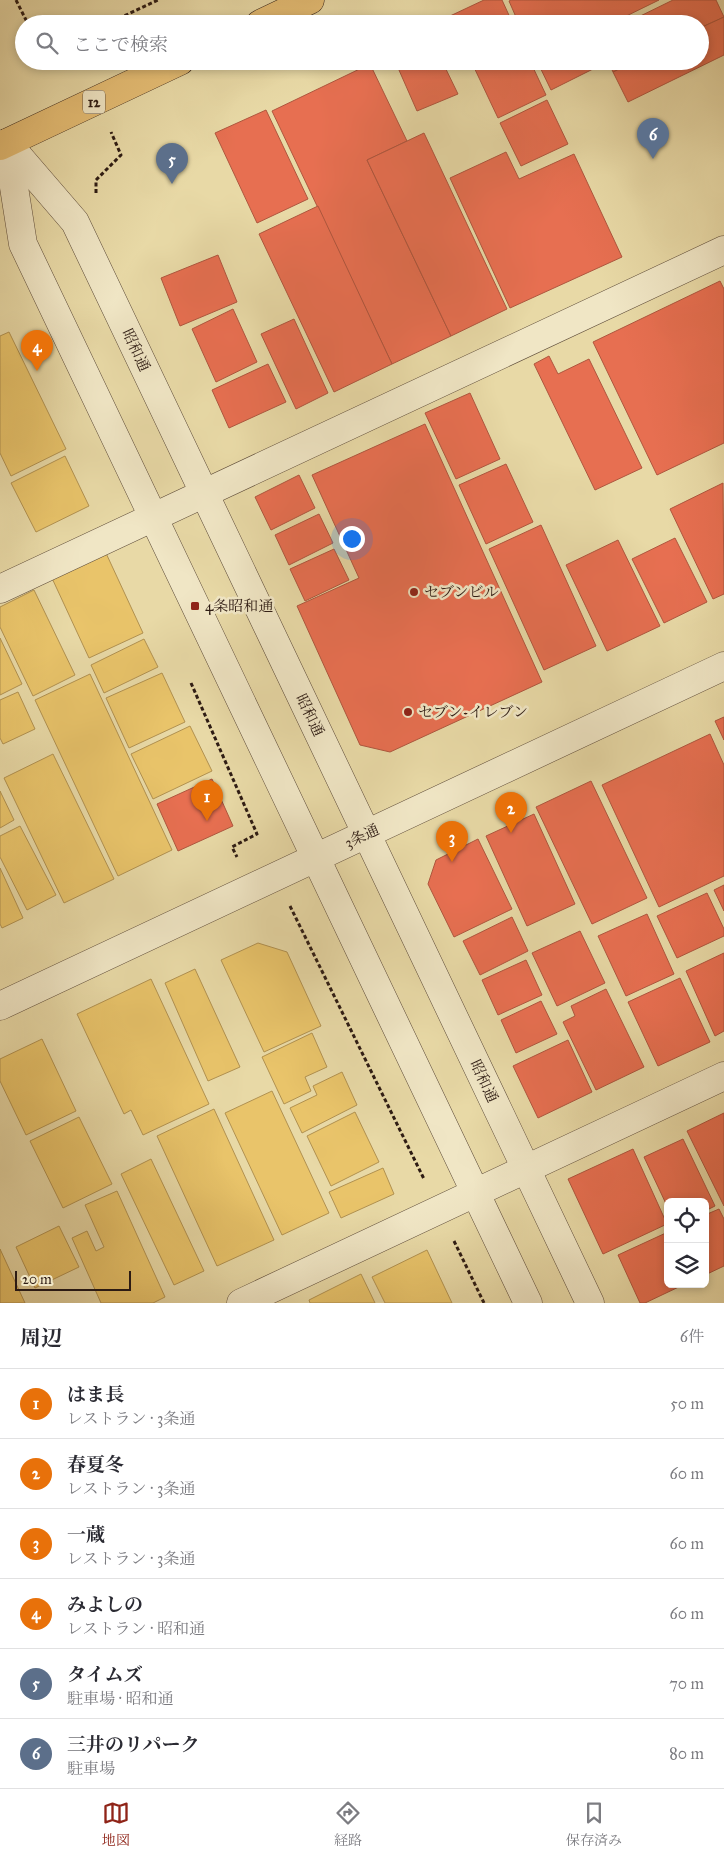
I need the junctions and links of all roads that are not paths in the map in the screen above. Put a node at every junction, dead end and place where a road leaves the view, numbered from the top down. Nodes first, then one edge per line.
1 (310, 0) edge
2 (279, 15) edge
3 (159, 70) edge
4 (2, 139) edge
5 (724, 250) edge
6 (204, 493) junction
7 (153, 517) junction
8 (0, 589) edge
9 (724, 666) edge
10 (366, 834) junction
11 (316, 858) junction
12 (0, 1006) edge
13 (724, 1076) edge
14 (526, 1169) junction
15 (476, 1193) junction
16 (241, 1303) edge
17 (528, 1303) edge
18 (590, 1303) edge

1 - 2 highway
3 - 4 highway, 12
4 - 6 street, 昭和通
4 - 7 street
5 - 6 street
6 - 7 street
6 - 10 street, 昭和通
7 - 8 street
7 - 11 street
9 - 10 street, 3条通
10 - 11 street, 3条通
10 - 14 street, 昭和通
11 - 12 street, 3条通
11 - 15 street
13 - 14 street
14 - 15 street
14 - 18 street, 昭和通
15 - 16 street
15 - 17 street

